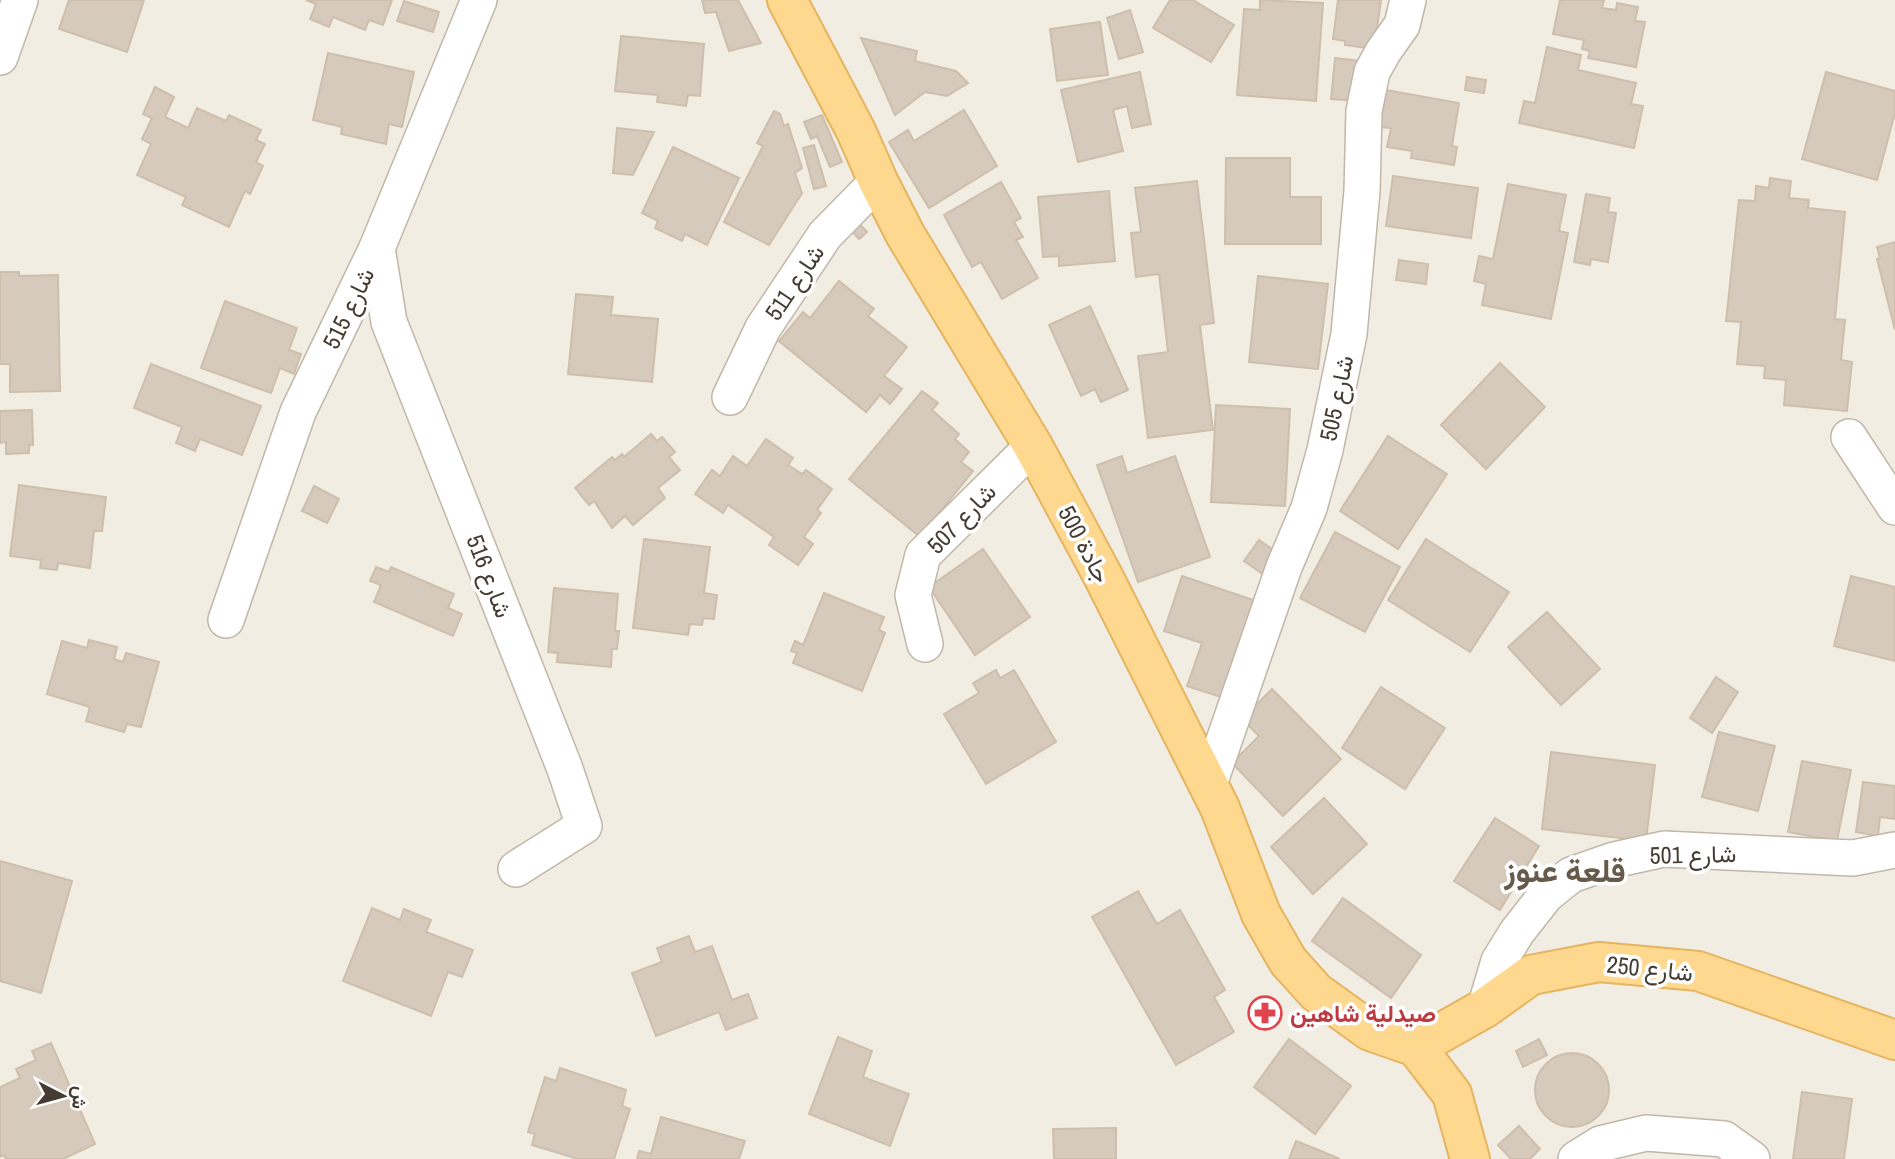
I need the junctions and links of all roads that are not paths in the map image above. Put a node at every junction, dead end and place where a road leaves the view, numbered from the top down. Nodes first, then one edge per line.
1 (20, 0) edge
2 (479, 0) edge
3 (787, 0) edge
4 (1408, 0) edge
5 (0, 57) edge
6 (878, 181) junction
7 (377, 248) junction
8 (730, 397) dead end
9 (1849, 437) dead end
10 (1033, 446) junction
11 (1895, 507) edge
12 (226, 620) dead end
13 (925, 643) dead end
14 (1208, 788) junction
15 (1895, 850) edge
16 (516, 869) dead end
17 (1485, 1007) junction
18 (1895, 1040) edge
19 (1416, 1048) junction
20 (1470, 1159) edge
21 (1576, 1159) edge
22 (1752, 1159) edge

1 - 5 street
2 - 7 street, شارع 515
3 - 6 main road, جادة 500
4 - 14 street, شارع 505
6 - 8 street, شارع 511
6 - 10 main road, جادة 500
7 - 12 street, شارع 515
7 - 16 street, شارع 516
9 - 11 street
10 - 13 street, شارع 507
10 - 14 main road, جادة 500
14 - 19 main road, جادة 500
15 - 17 street, شارع 501
17 - 18 main road, شارع 250
17 - 19 main road, شارع 250
19 - 20 main road
21 - 22 street

